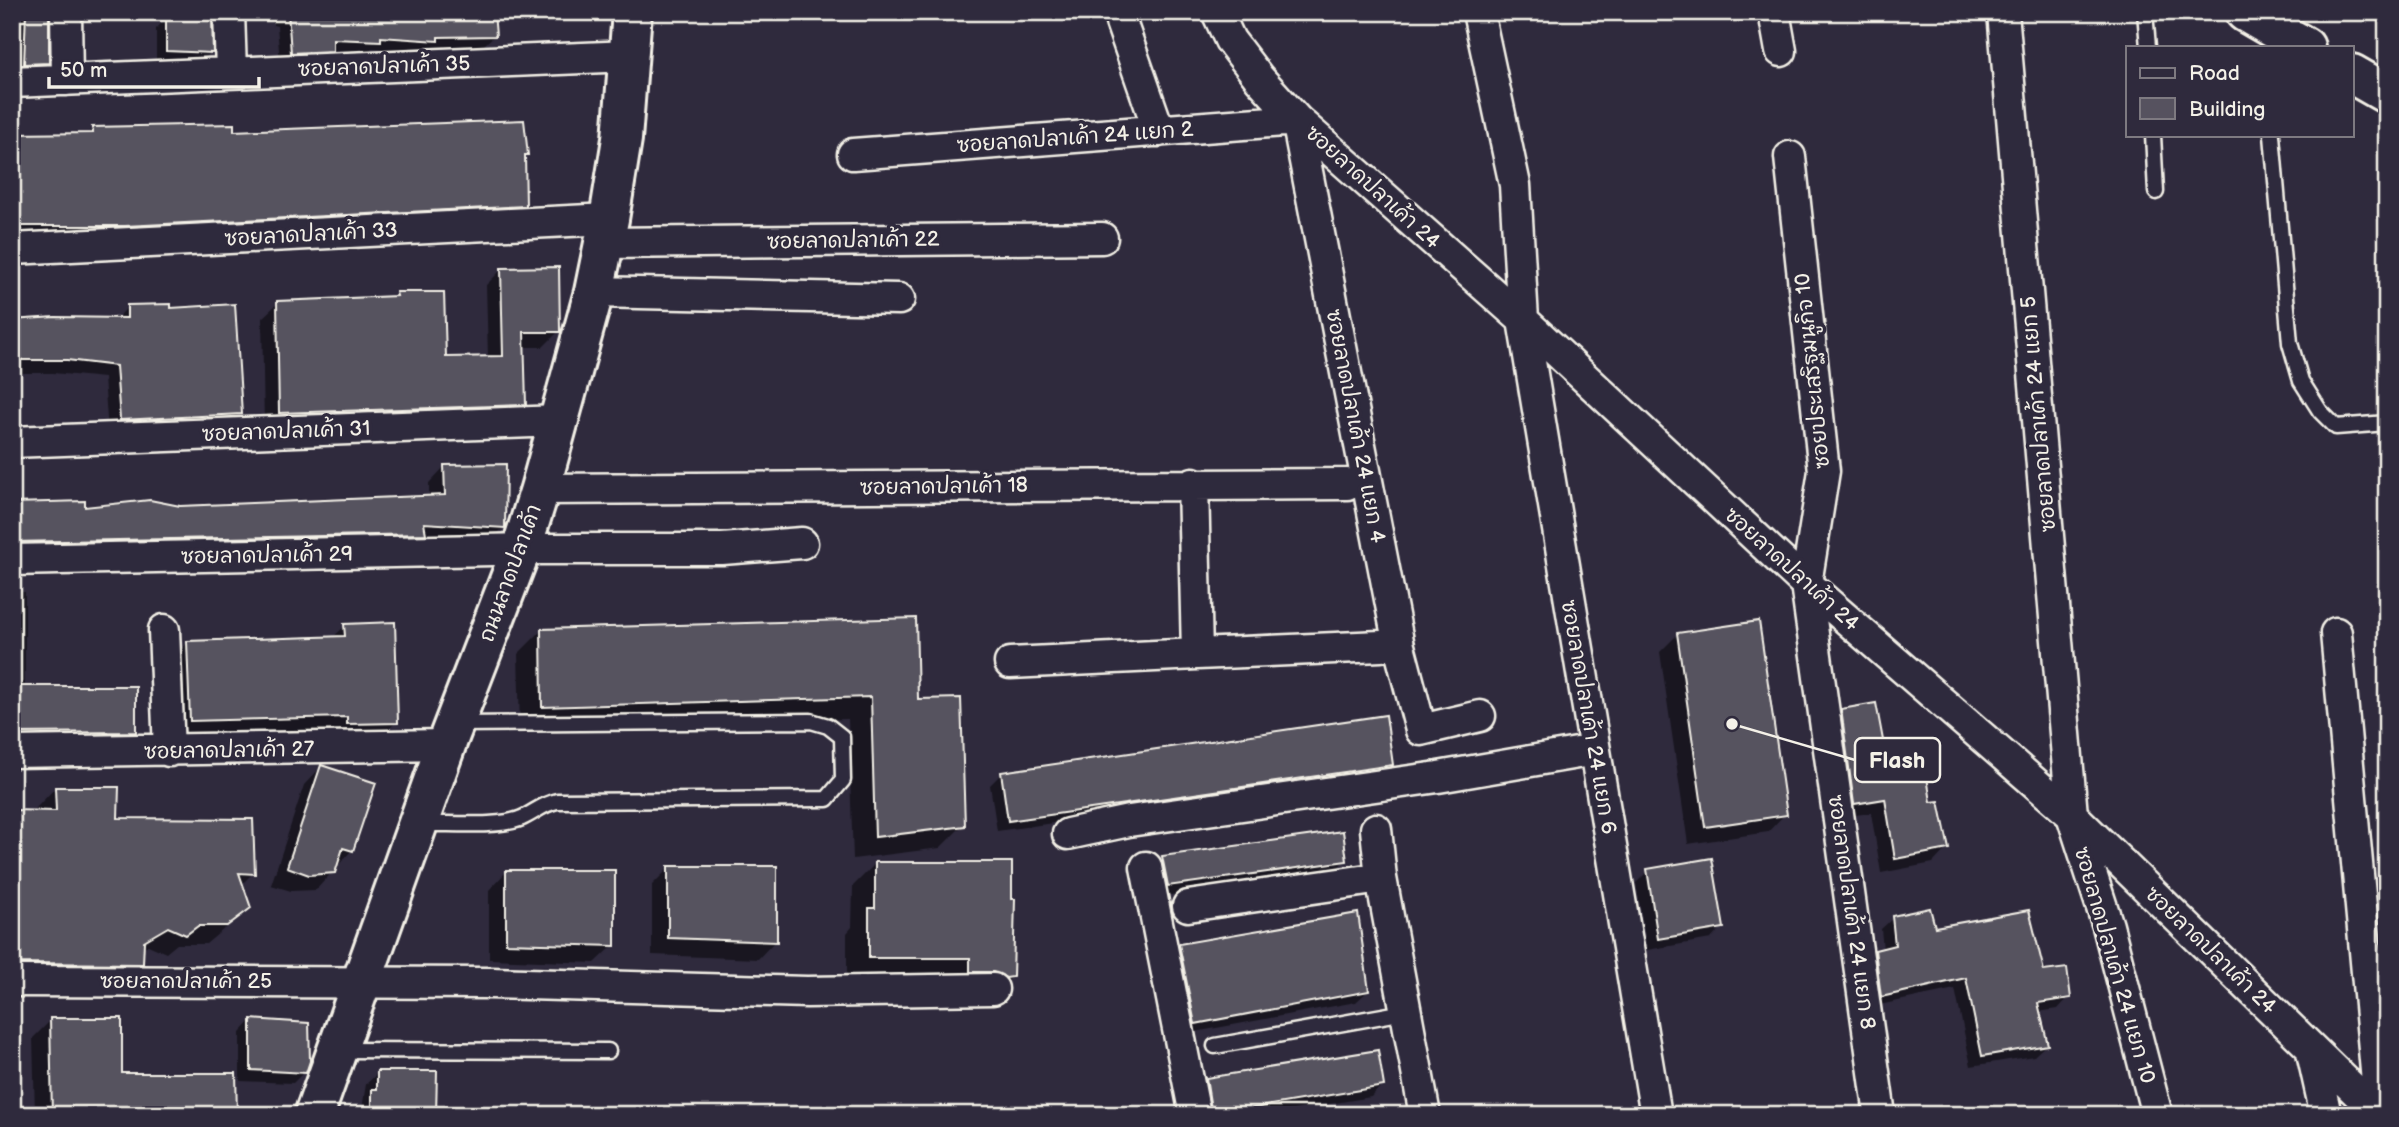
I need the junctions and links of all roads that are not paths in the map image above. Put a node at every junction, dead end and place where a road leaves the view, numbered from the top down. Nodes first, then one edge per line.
1 (66, 12) edge
2 (229, 12) edge
3 (632, 12) edge
4 (1217, 12) edge
5 (1478, 12) edge
6 (1774, 12) edge
7 (2003, 12) edge
8 (2146, 12) edge
9 (1121, 22) dead end
10 (2257, 24) edge
11 (2148, 46) edge
12 (2303, 46) edge
13 (1781, 51) dead end
14 (630, 56) junction
15 (231, 72) junction
16 (2354, 75) edge
17 (67, 80) junction
18 (12, 82) edge
19 (2387, 94) edge
20 (1297, 120) junction
21 (1159, 131) junction
22 (2153, 136) edge
23 (2272, 136) edge
24 (853, 154) dead end
25 (1790, 157) dead end
26 (2156, 192) dead end
27 (607, 231) junction
28 (1102, 238) dead end
29 (12, 249) edge
30 (594, 292) junction
31 (899, 299) dead end
32 (1523, 320) junction
33 (559, 421) junction
34 (2387, 423) edge
35 (12, 442) edge
36 (1193, 483) junction
37 (1347, 484) dead end
38 (540, 489) junction
39 (802, 543) dead end
40 (521, 550) junction
41 (12, 560) edge
42 (1806, 584) junction
43 (164, 630) dead end
44 (2336, 633) dead end
45 (1381, 646) dead end
46 (1197, 654) junction
47 (1010, 663) dead end
48 (1480, 716) dead end
49 (450, 735) junction
50 (1595, 750) junction
51 (169, 751) junction
52 (12, 752) edge
53 (2072, 815) junction
54 (416, 824) junction
55 (1376, 830) dead end
56 (1068, 834) dead end
57 (1146, 867) dead end
58 (1381, 878) junction
59 (1188, 906) dead end
60 (12, 981) edge
61 (359, 982) junction
62 (993, 989) dead end
63 (1405, 1012) junction
64 (1215, 1046) dead end
65 (2311, 1048) junction
66 (335, 1050) junction
67 (608, 1051) dead end
68 (314, 1115) edge
69 (1195, 1115) edge
70 (1425, 1115) edge
71 (1656, 1115) edge
72 (1880, 1115) edge
73 (2157, 1115) edge
74 (2326, 1115) edge
75 (2380, 1115) edge

1 - 17 street
2 - 15 street
3 - 14 main road, ถนนลาดปลาเค้า
4 - 20 street, ซอยลาดปลาเค้า 24
5 - 32 street, ซอยลาดปลาเค้า 24 แยก 6
6 - 13 street
7 - 53 street, ซอยลาดปลาเค้า 24 แยก 5
8 - 11 lane
9 - 21 street
10 - 12 main road
14 - 15 street, ซอยลาดปลาเค้า 35
14 - 27 main road, ถนนลาดปลาเค้า
15 - 17 street, ซอยลาดปลาเค้า 35
16 - 19 main road
17 - 18 street, ซอยลาดปลาเค้า 35
20 - 21 street, ซอยลาดปลาเค้า 24 แยก 2
20 - 32 street, ซอยลาดปลาเค้า 24
20 - 48 street, ซอยลาดปลาเค้า 24 แยก 4
21 - 24 street, ซอยลาดปลาเค้า 24 แยก 2
22 - 26 lane
23 - 34 lane
25 - 42 street, ซอยประเสริฐมนูกิจ 10
27 - 28 street, ซอยลาดปลาเค้า 22
27 - 29 street, ซอยลาดปลาเค้า 33
27 - 30 main road, ถนนลาดปลาเค้า
30 - 31 street
30 - 33 main road, ถนนลาดปลาเค้า
32 - 42 street, ซอยลาดปลาเค้า 24
32 - 50 street, ซอยลาดปลาเค้า 24 แยก 6
33 - 35 street, ซอยลาดปลาเค้า 31
33 - 38 main road, ถนนลาดปลาเค้า
36 - 37 street, ซอยลาดปลาเค้า 18
36 - 38 street, ซอยลาดปลาเค้า 18
36 - 46 street
38 - 40 main road, ถนนลาดปลาเค้า
39 - 40 street, ซอยลาดปลาเค้า 29
40 - 41 street, ซอยลาดปลาเค้า 29
40 - 49 main road, ถนนลาดปลาเค้า
42 - 53 street, ซอยลาดปลาเค้า 24
42 - 72 street, ซอยลาดปลาเค้า 24 แยก 8
43 - 51 street
44 - 75 street
45 - 46 street
46 - 47 street
49 - 51 street, ซอยลาดปลาเค้า 27
49 - 54 main road, ถนนลาดปลาเค้า
49 - 54 lane
50 - 56 street
50 - 71 street, ซอยลาดปลาเค้า 24 แยก 6
51 - 52 street, ซอยลาดปลาเค้า 27
53 - 65 street, ซอยลาดปลาเค้า 24
53 - 73 street, ซอยลาดปลาเค้า 24 แยก 10
54 - 61 main road, ถนนลาดปลาเค้า
55 - 58 street
57 - 69 street
58 - 59 street
58 - 63 street
60 - 61 street, ซอยลาดปลาเค้า 25
61 - 62 street, ซอยลาดปลาเค้า 25
61 - 66 main road, ถนนลาดปลาเค้า
63 - 64 lane
63 - 70 street
65 - 74 street
65 - 75 street, ซอยลาดปลาเค้า 24
66 - 67 lane
66 - 68 main road, ถนนลาดปลาเค้า

